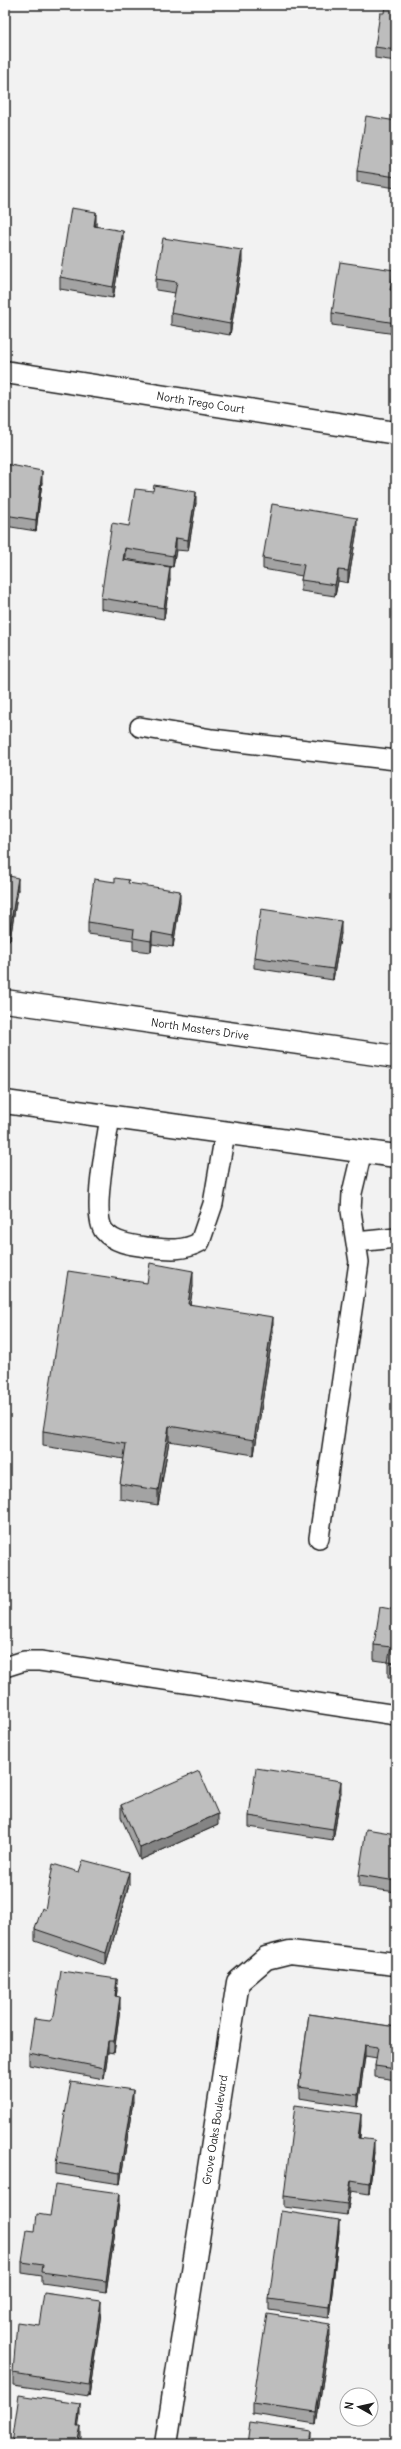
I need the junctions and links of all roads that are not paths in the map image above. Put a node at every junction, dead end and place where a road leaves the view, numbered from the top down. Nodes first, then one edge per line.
1 (5, 372) edge
2 (396, 433) edge
3 (140, 727) dead end
4 (396, 760) edge
5 (5, 1001) edge
6 (396, 1057) edge
7 (5, 1102) edge
8 (110, 1116) junction
9 (225, 1133) junction
10 (362, 1151) junction
11 (396, 1156) edge
12 (396, 1238) edge
13 (356, 1242) junction
14 (319, 1538) dead end
15 (5, 1667) edge
16 (396, 1716) edge
17 (396, 1964) edge
18 (166, 2444) edge

1 - 2 street, North Trego Court
3 - 4 lane
5 - 6 street, North Masters Drive
7 - 8 street
8 - 9 street
8 - 9 lane
9 - 10 street
10 - 11 street
10 - 13 lane
12 - 13 lane
13 - 14 lane
15 - 16 lane
17 - 18 street, Grove Oaks Boulevard

